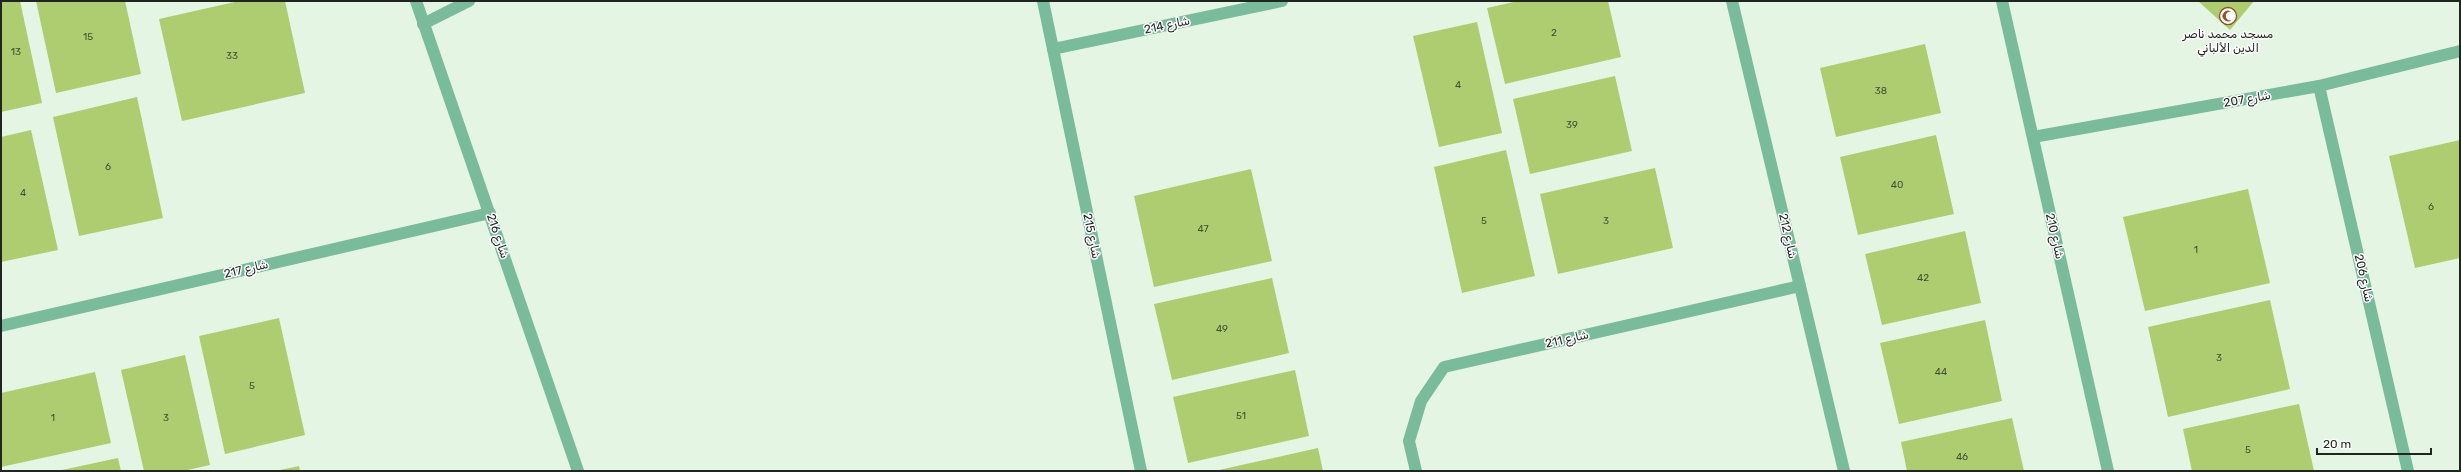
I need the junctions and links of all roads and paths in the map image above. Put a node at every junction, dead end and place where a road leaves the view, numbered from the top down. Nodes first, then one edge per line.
1 (416, 1) edge
2 (469, 1) edge
3 (1043, 1) edge
4 (1282, 1) edge
5 (1732, 1) edge
6 (2002, 1) edge
7 (423, 24) junction
8 (1053, 49) junction
9 (2460, 51) edge
10 (2319, 86) junction
11 (2032, 137) junction
12 (490, 213) junction
13 (1800, 286) junction
14 (1, 326) edge
15 (578, 471) edge
16 (1141, 471) edge
17 (1416, 471) edge
18 (1844, 471) edge
19 (2108, 471) edge
20 (2408, 471) edge

1 - 7 street, شارع 216
2 - 7 street
3 - 8 street, شارع 215
4 - 8 street, شارع 214
5 - 13 street, شارع 212
6 - 11 street, شارع 210
7 - 12 street, شارع 216
8 - 16 street, شارع 215
9 - 10 street, شارع 207
10 - 11 street, شارع 207
10 - 20 street, شارع 206
11 - 19 street, شارع 210
12 - 14 street, شارع 217
12 - 15 street, شارع 216
13 - 17 street, شارع 211
13 - 18 street, شارع 212

